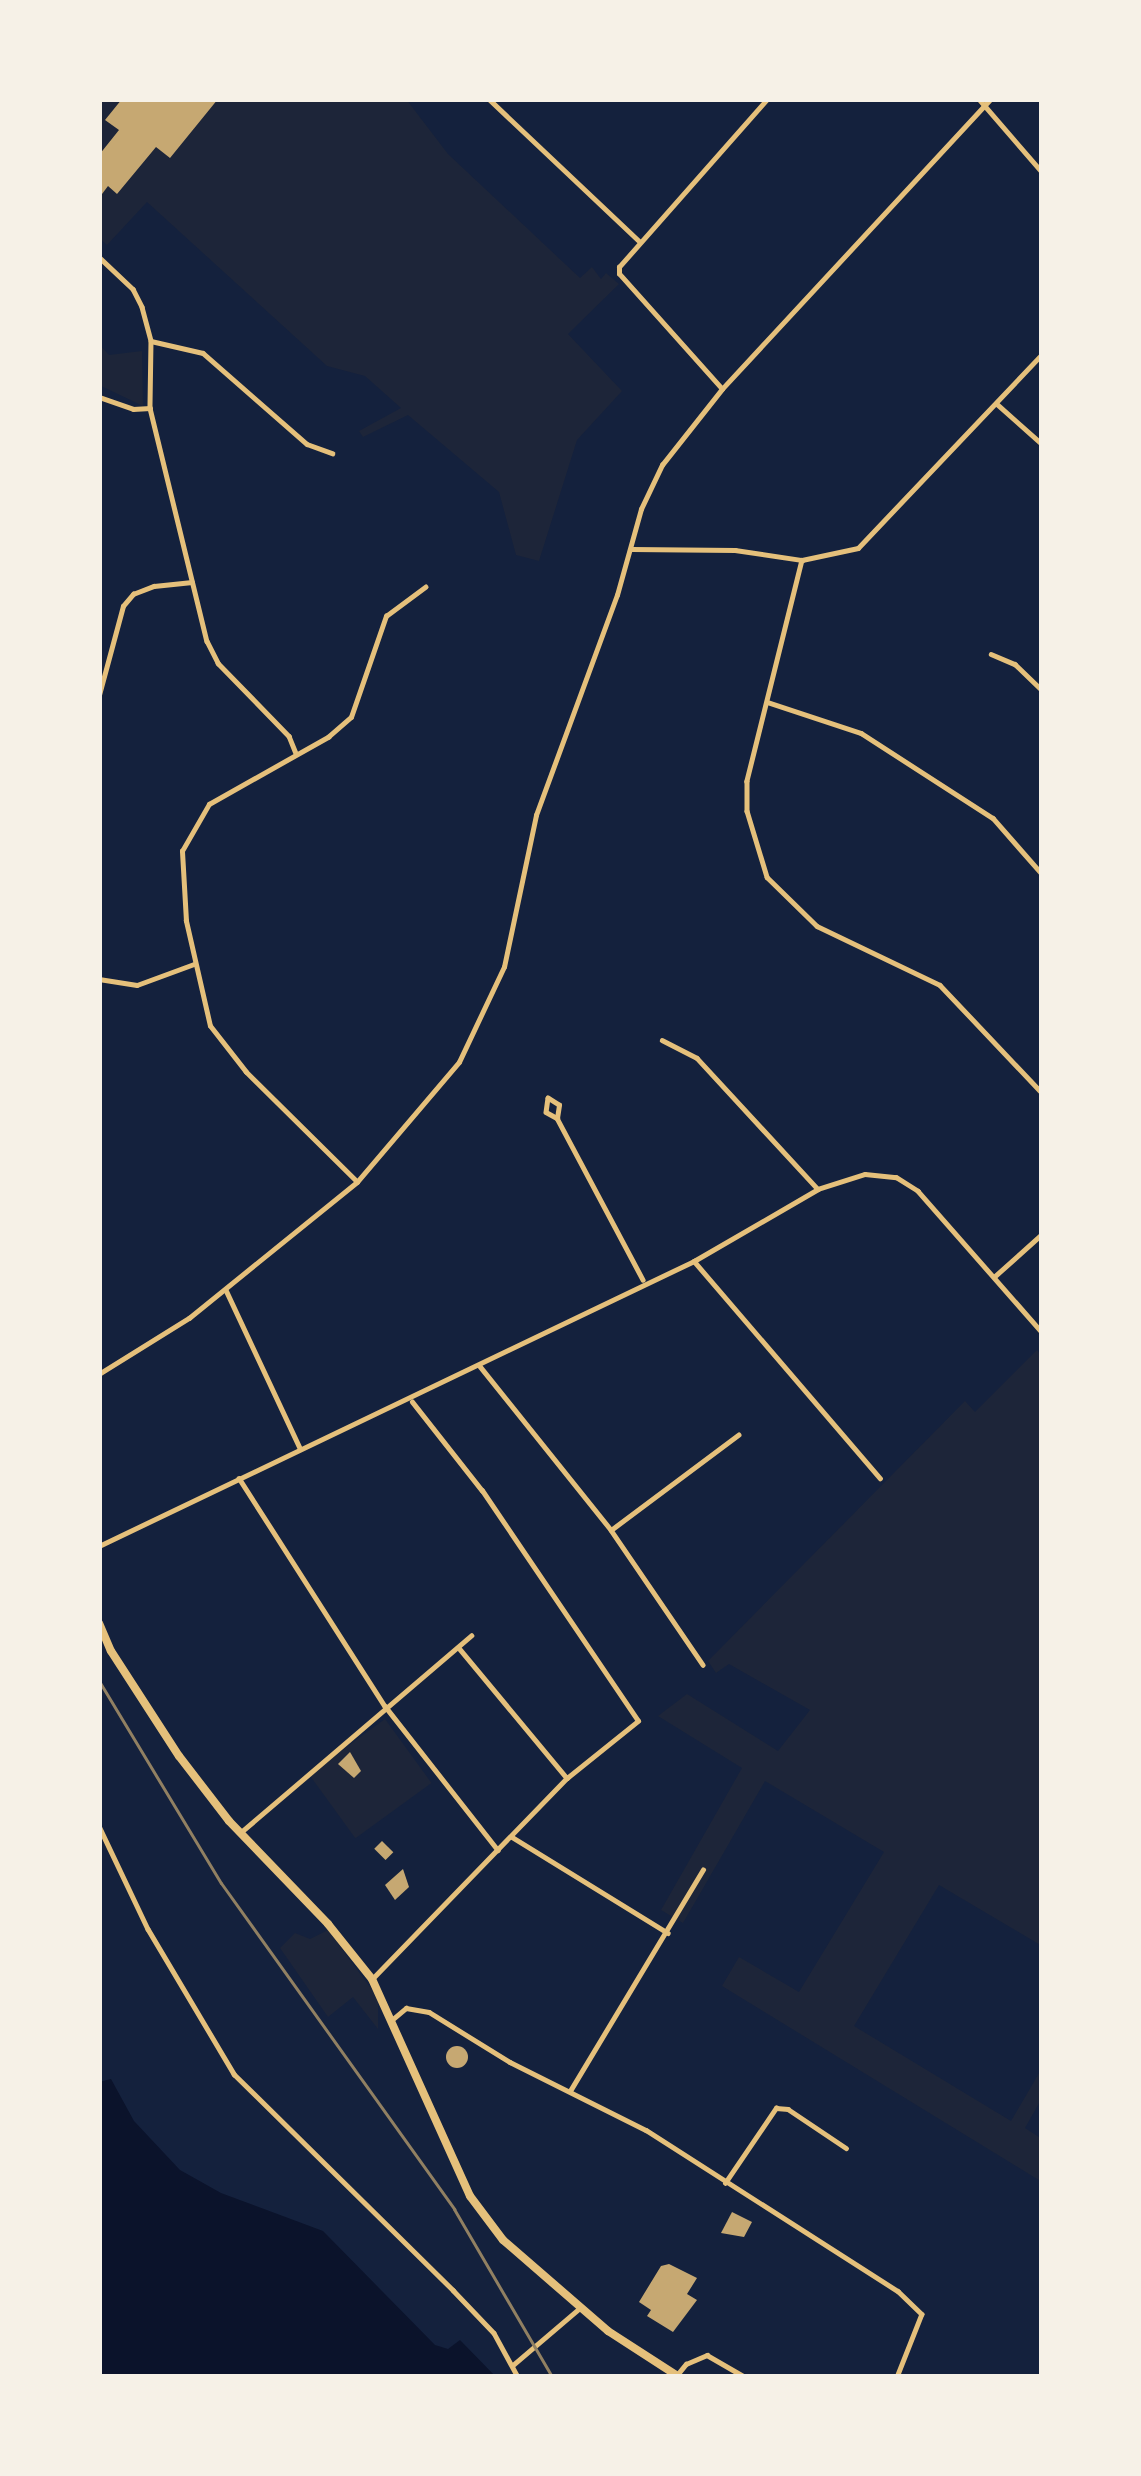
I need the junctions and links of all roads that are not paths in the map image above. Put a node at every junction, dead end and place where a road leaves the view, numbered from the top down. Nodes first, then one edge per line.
1 (489, 99) edge
2 (979, 99) edge
3 (991, 99) edge
4 (763, 100) edge
5 (985, 106) junction
6 (1042, 172) edge
7 (638, 241) junction
8 (99, 257) edge
9 (151, 341) junction
10 (1042, 354) edge
11 (722, 389) junction
12 (99, 397) edge
13 (997, 404) junction
14 (150, 408) junction
15 (1042, 444) edge
16 (332, 452) dead end
17 (632, 549) junction
18 (802, 560) junction
19 (192, 582) junction
20 (425, 587) dead end
21 (991, 654) dead end
22 (1042, 690) edge
23 (99, 695) edge
24 (767, 702) junction
25 (296, 753) junction
26 (1042, 874) edge
27 (194, 964) junction
28 (99, 979) edge
29 (662, 1040) dead end
30 (1042, 1094) edge
31 (556, 1118) dead end
32 (357, 1182) junction
33 (818, 1189) junction
34 (1042, 1234) edge
35 (694, 1261) junction
36 (994, 1277) junction
37 (645, 1282) junction
38 (226, 1290) junction
39 (1042, 1333) edge
40 (479, 1365) junction
41 (99, 1374) edge
42 (411, 1401) junction
43 (738, 1436) dead end
44 (300, 1448) junction
45 (239, 1478) junction
46 (880, 1478) dead end
47 (611, 1530) junction
48 (99, 1546) edge
49 (99, 1623) edge
50 (471, 1636) dead end
51 (458, 1647) junction
52 (703, 1665) dead end
53 (386, 1706) junction
54 (567, 1778) junction
55 (99, 1826) edge
56 (240, 1833) junction
57 (512, 1837) junction
58 (498, 1850) junction
59 (703, 1870) dead end
60 (668, 1934) junction
61 (372, 1979) junction
62 (393, 2019) junction
63 (570, 2091) junction
64 (846, 2148) dead end
65 (725, 2183) junction
66 (581, 2307) junction
67 (513, 2365) junction
68 (678, 2376) edge
69 (518, 2377) edge
70 (745, 2377) edge
71 (897, 2377) edge

1 - 7 street
2 - 5 street
3 - 5 street
4 - 7 street
5 - 6 street
5 - 11 street
7 - 11 street
8 - 9 street
9 - 14 street
9 - 16 street
10 - 13 street
11 - 17 street
12 - 14 street
13 - 15 street
13 - 18 street
14 - 19 street
17 - 18 street
17 - 32 street
18 - 24 street
19 - 23 street
19 - 25 street
20 - 25 street
21 - 22 street
24 - 26 street
24 - 30 street
25 - 27 street
27 - 28 street
27 - 32 street
29 - 33 street
31 - 37 street
32 - 38 street
33 - 35 street
33 - 36 street
34 - 36 street
35 - 37 street
35 - 46 street
36 - 39 street
37 - 40 street
38 - 41 street
38 - 44 street
40 - 42 street
40 - 47 street
42 - 44 street
42 - 54 street
43 - 47 street
44 - 45 street
45 - 48 street
45 - 53 street
47 - 52 street
49 - 56 main road
50 - 51 street
51 - 53 street
51 - 54 street
53 - 56 street
53 - 58 street
54 - 57 street
55 - 67 street
56 - 61 main road
57 - 58 street
57 - 60 street
58 - 61 street
59 - 60 street
60 - 63 street
61 - 62 main road
62 - 63 street
62 - 66 main road
63 - 65 street
64 - 65 street
65 - 71 street
66 - 67 street
66 - 68 main road
67 - 69 street
68 - 70 street

